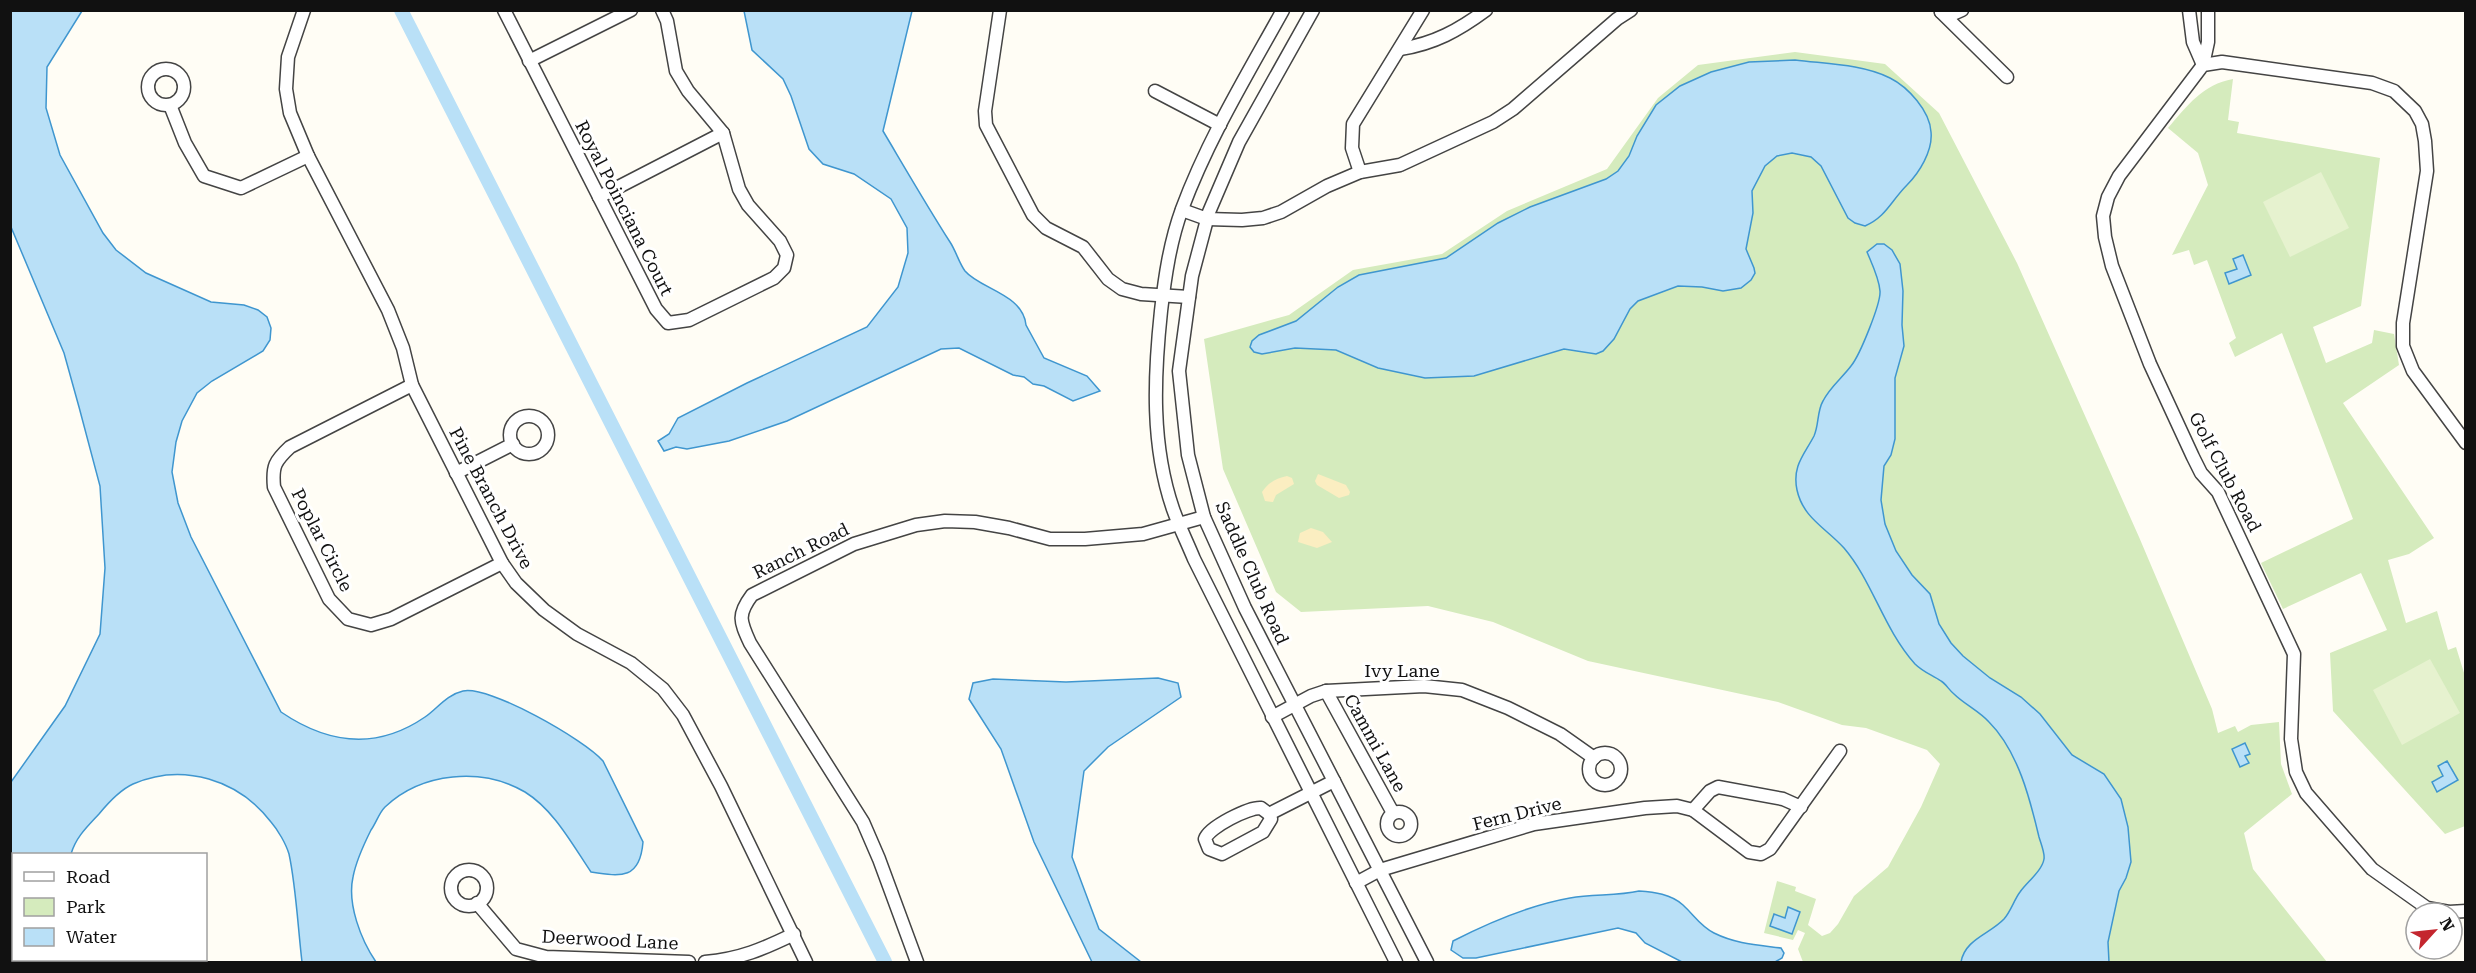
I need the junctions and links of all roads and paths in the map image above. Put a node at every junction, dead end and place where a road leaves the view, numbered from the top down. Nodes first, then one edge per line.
1 (304, 10) edge
2 (504, 10) edge
3 (631, 10) edge
4 (662, 10) edge
5 (1000, 10) edge
6 (1283, 10) edge
7 (1313, 10) edge
8 (1423, 10) edge
9 (1486, 10) edge
10 (1630, 10) edge
11 (1962, 10) edge
12 (2189, 10) edge
13 (1939, 11) edge
14 (2207, 11) edge
15 (1400, 49) junction
16 (529, 61) junction
17 (2203, 64) junction
18 (2007, 76) dead end
19 (1155, 91) dead end
20 (170, 105) dead end
21 (1220, 125) junction
22 (723, 133) junction
23 (308, 156) junction
24 (1360, 172) junction
25 (599, 196) junction
26 (1182, 210) junction
27 (1208, 219) junction
28 (1163, 296) junction
29 (1189, 297) junction
30 (412, 385) junction
31 (2466, 443) edge
32 (513, 444) dead end
33 (456, 473) junction
34 (1204, 517) junction
35 (1179, 523) junction
36 (502, 563) junction
37 (1326, 691) junction
38 (1294, 705) junction
39 (1272, 717) junction
40 (1840, 751) dead end
41 (1594, 758) dead end
42 (1334, 782) junction
43 (1310, 793) junction
44 (1801, 807) junction
45 (1693, 810) junction
46 (1393, 813) dead end
47 (1269, 814) junction
48 (1380, 870) junction
49 (1356, 883) junction
50 (477, 903) dead end
51 (2466, 911) edge
52 (794, 933) junction
53 (689, 963) edge
54 (705, 963) edge
55 (806, 963) edge
56 (917, 963) edge
57 (1396, 963) edge
58 (1427, 963) edge

1 - 23 street, Pine Branch Drive
2 - 16 street, Royal Poinciana Court
3 - 16 street
4 - 22 street
5 - 28 street
6 - 21 street
7 - 27 street, Saddle Club Road
8 - 15 street
9 - 15 street
10 - 24 street
11 - 13 street
12 - 17 street
13 - 18 street
14 - 17 street, Golf Club Road
15 - 24 street
16 - 25 street, Royal Poinciana Court
17 - 31 street
17 - 51 street, Golf Club Road
19 - 21 street
20 - 23 street
21 - 26 street
22 - 25 street
22 - 25 street, Royal Poinciana Court
23 - 30 street, Pine Branch Drive
24 - 27 street
26 - 27 street
26 - 28 street
27 - 29 street, Saddle Club Road
28 - 29 street
28 - 35 street
29 - 34 street, Saddle Club Road
30 - 33 street, Pine Branch Drive
30 - 36 street, Poplar Circle
32 - 33 street
33 - 36 street, Pine Branch Drive
34 - 35 street, Ranch Road
34 - 38 street, Saddle Club Road
35 - 39 street
35 - 56 street, Ranch Road
36 - 52 street, Pine Branch Drive
37 - 38 street, Ivy Lane
37 - 41 street, Ivy Lane
37 - 46 street, Cammi Lane
38 - 39 street, Ivy Lane
38 - 42 street, Saddle Club Road
39 - 43 street
40 - 44 street
42 - 43 street
42 - 48 street, Saddle Club Road
43 - 47 street
43 - 49 street
44 - 45 street
44 - 45 street
45 - 48 street, Fern Drive
47 - 47 street
48 - 49 street, Fern Drive
48 - 58 street, Saddle Club Road
49 - 57 street
50 - 53 street, Deerwood Lane
52 - 54 street
52 - 55 street, Pine Branch Drive

